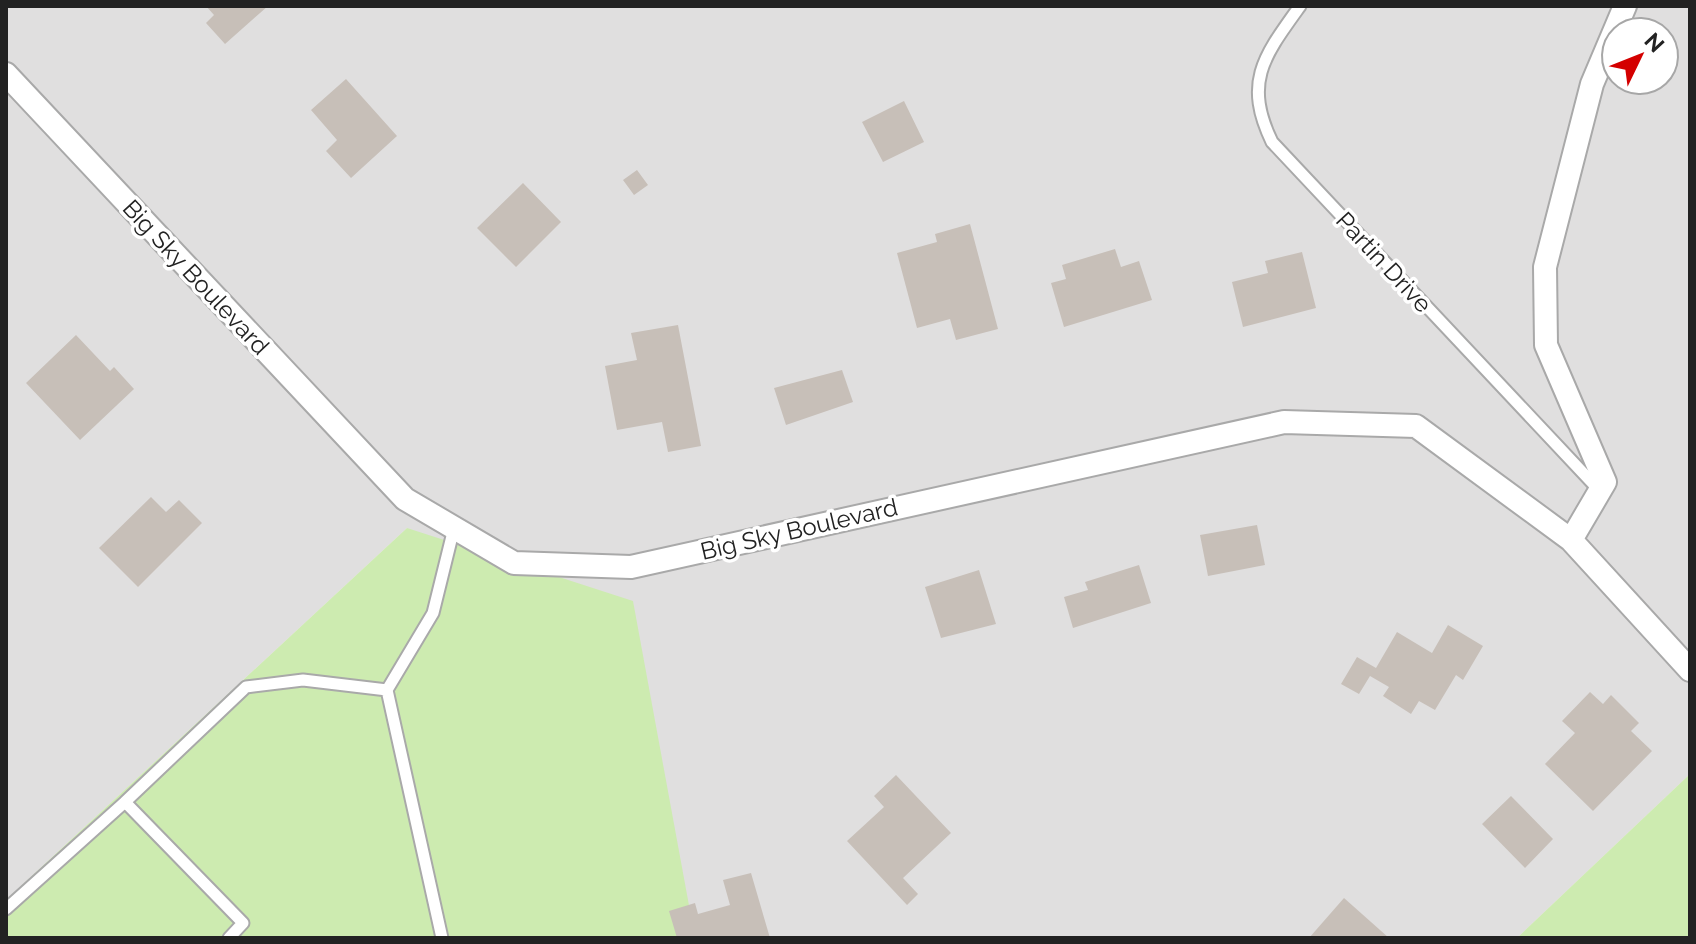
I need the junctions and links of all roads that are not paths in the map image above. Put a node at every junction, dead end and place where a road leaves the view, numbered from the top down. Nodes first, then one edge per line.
1 (1300, 6) edge
2 (1625, 6) edge
3 (6, 74) edge
4 (1600, 491) junction
5 (454, 528) junction
6 (1571, 540) junction
7 (1690, 670) edge
8 (387, 690) junction
9 (125, 802) junction
10 (6, 909) edge
11 (229, 938) edge
12 (442, 938) edge

1 - 4 lane, Partin Drive
2 - 4 street
3 - 5 street, Big Sky Boulevard
4 - 6 street
5 - 6 street, Big Sky Boulevard
5 - 8 lane
6 - 7 street, Big Sky Boulevard
8 - 9 lane
8 - 12 lane
9 - 10 lane
9 - 11 lane

